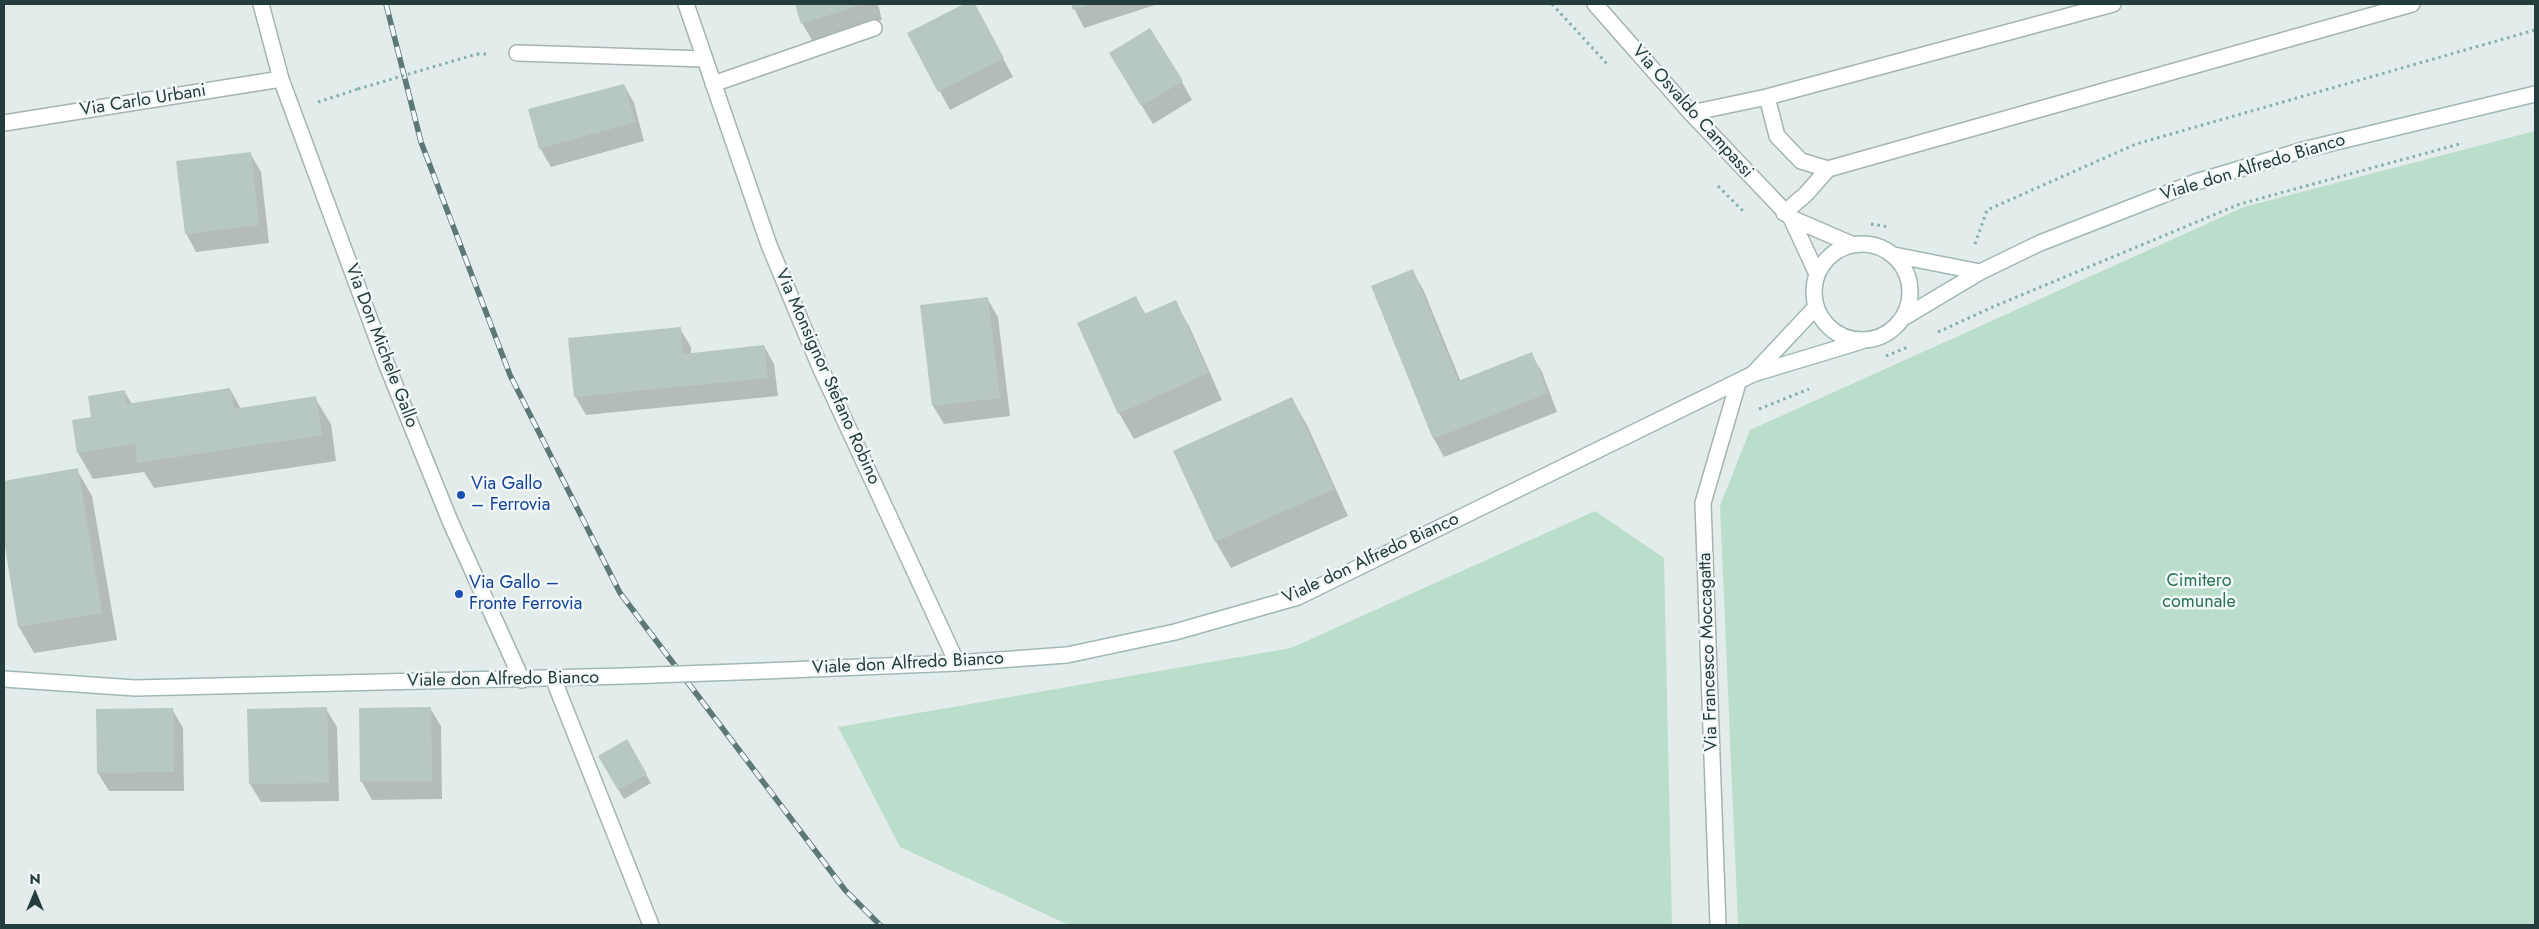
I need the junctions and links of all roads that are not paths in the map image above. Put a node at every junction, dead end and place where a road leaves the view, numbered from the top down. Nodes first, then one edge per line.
1 (261, 4) edge
2 (686, 4) edge
3 (1595, 4) edge
4 (2113, 4) edge
5 (2412, 4) edge
6 (874, 28) dead end
7 (517, 53) dead end
8 (705, 58) junction
9 (281, 79) junction
10 (713, 84) junction
11 (2535, 94) edge
12 (1767, 96) junction
13 (1692, 113) junction
14 (4, 124) edge
15 (1828, 169) junction
16 (1788, 215) junction
17 (1851, 244) junction
18 (1894, 255) junction
19 (1980, 272) junction
20 (1817, 274) junction
21 (1816, 307) junction
22 (1903, 318) junction
23 (1866, 340) junction
24 (1753, 374) junction
25 (1738, 383) junction
26 (957, 663) junction
27 (553, 678) junction
28 (4, 680) edge
29 (522, 680) junction
30 (651, 925) edge
31 (1718, 925) edge

1 - 9 street, Via Don Michele Gallo
2 - 8 street, Via Monsignor Stefano Robino
3 - 13 street, Via Osvaldo Campassi
4 - 12 street
5 - 15 street
6 - 10 street
7 - 8 street
8 - 10 street, Via Monsignor Stefano Robino
9 - 14 street, Via Carlo Urbani
9 - 29 street, Via Don Michele Gallo
10 - 26 street, Via Monsignor Stefano Robino
11 - 19 street, Viale don Alfredo Bianco
12 - 13 street
12 - 15 street
13 - 16 street, Via Osvaldo Campassi
15 - 16 street
16 - 17 street, Via Osvaldo Campassi
16 - 20 street, Via Osvaldo Campassi
17 - 18 street
17 - 20 street
18 - 19 street
18 - 22 street
19 - 22 street, Viale don Alfredo Bianco
20 - 21 street
21 - 23 street
21 - 24 street, Viale don Alfredo Bianco
22 - 23 street
23 - 24 street, Viale don Alfredo Bianco
24 - 25 street, Viale don Alfredo Bianco
25 - 26 street, Viale don Alfredo Bianco
25 - 31 street, Via Francesco Moccagatta
26 - 27 street, Viale don Alfredo Bianco, bridge
27 - 29 street, Viale don Alfredo Bianco
27 - 30 street
28 - 29 street, Viale don Alfredo Bianco

